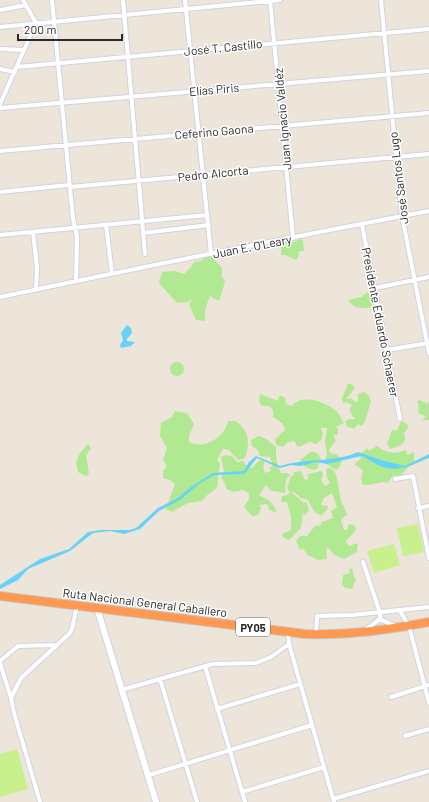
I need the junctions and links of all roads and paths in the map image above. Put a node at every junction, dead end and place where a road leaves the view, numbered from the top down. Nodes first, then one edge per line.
1 (23, 0) edge
2 (52, 0) edge
3 (123, 0) edge
4 (185, 0) edge
5 (270, 0) edge
6 (280, 0) edge
7 (381, 0) edge
8 (26, 5) junction
9 (186, 9) junction
10 (0, 10) edge
11 (124, 15) junction
12 (54, 22) junction
13 (36, 24) junction
14 (0, 26) edge
15 (429, 29) edge
16 (384, 33) junction
17 (274, 42) junction
18 (0, 49) edge
19 (24, 50) junction
20 (190, 50) junction
21 (128, 57) junction
22 (59, 63) junction
23 (17, 66) junction
24 (0, 69) edge
25 (429, 71) edge
26 (15, 72) junction
27 (388, 75) junction
28 (279, 84) junction
29 (194, 91) junction
30 (0, 92) edge
31 (5, 93) junction
32 (131, 97) junction
33 (0, 104) edge
34 (63, 104) junction
35 (0, 108) edge
36 (429, 113) edge
37 (391, 116) junction
38 (283, 125) junction
39 (197, 132) junction
40 (135, 139) junction
41 (66, 145) junction
42 (0, 151) edge
43 (429, 154) edge
44 (395, 157) junction
45 (286, 166) junction
46 (201, 174) junction
47 (139, 182) junction
48 (70, 187) junction
49 (0, 192) edge
50 (429, 211) edge
51 (207, 216) junction
52 (402, 216) junction
53 (142, 222) junction
54 (106, 225) junction
55 (209, 225) junction
56 (362, 225) junction
57 (76, 227) junction
58 (32, 232) junction
59 (143, 233) junction
60 (0, 235) edge
61 (293, 238) junction
62 (145, 254) dead end
63 (211, 254) junction
64 (112, 273) junction
65 (429, 277) edge
66 (414, 280) junction
67 (76, 281) junction
68 (375, 288) junction
69 (36, 290) junction
70 (0, 297) edge
71 (428, 343) edge
72 (387, 350) junction
73 (429, 353) edge
74 (400, 419) dead end
75 (395, 479) dead end
76 (429, 506) edge
77 (418, 508) junction
78 (429, 558) edge
79 (363, 562) dead end
80 (0, 596) edge
81 (77, 606) junction
82 (97, 608) junction
83 (429, 608) edge
84 (400, 611) junction
85 (380, 613) junction
86 (380, 619) junction
87 (429, 622) edge
88 (405, 627) junction
89 (288, 631) junction
90 (359, 633) junction
91 (316, 635) junction
92 (289, 644) junction
93 (58, 645) junction
94 (0, 662) edge
95 (205, 666) junction
96 (160, 679) junction
97 (300, 684) junction
98 (427, 685) edge
99 (121, 690) junction
100 (390, 697) dead end
101 (11, 698) junction
102 (429, 703) edge
103 (217, 709) junction
104 (312, 725) junction
105 (429, 729) edge
106 (405, 736) dead end
107 (229, 750) junction
108 (186, 763) junction
109 (324, 767) junction
110 (429, 771) edge
111 (149, 775) junction
112 (242, 792) junction
113 (334, 800) edge
114 (40, 802) edge
115 (156, 802) edge
116 (198, 802) edge
117 (245, 802) edge

1 - 8 street
2 - 12 street
3 - 11 street
4 - 9 street
5 - 6 street
5 - 9 street
5 - 17 street, Juan Ignacio Valdéz
7 - 16 street, José Santos Lugo
8 - 10 street
8 - 13 street
9 - 11 street
9 - 20 street
11 - 12 street
11 - 21 street
12 - 13 street
12 - 22 street
13 - 14 street
13 - 19 street
15 - 16 street, José T. Castillo
16 - 17 street, José T. Castillo
16 - 27 street, José Santos Lugo
17 - 20 street, José T. Castillo
17 - 28 street, Juan Ignacio Valdéz
18 - 19 street
19 - 23 street
20 - 21 street, José T. Castillo
20 - 29 street
21 - 22 street, José T. Castillo
21 - 32 street
22 - 23 street, José T. Castillo
22 - 34 street
23 - 26 street
24 - 26 street
25 - 27 street, Elías Piris
26 - 31 street
27 - 28 street, Elías Piris
27 - 37 street, José Santos Lugo
28 - 29 street, Elías Piris
28 - 38 street, Juan Ignacio Valdéz
29 - 32 street, Elías Piris
29 - 39 street
30 - 31 street
31 - 33 street
32 - 34 street, Elías Piris
32 - 40 street
34 - 35 street, Elías Piris
34 - 41 street
36 - 37 street, Ceferino Gaona
37 - 38 street, Ceferino Gaona
37 - 44 street, José Santos Lugo
38 - 39 street, Ceferino Gaona
38 - 45 street, Juan Ignacio Valdéz
39 - 40 street, Ceferino Gaona
39 - 46 street
40 - 41 street, Ceferino Gaona
40 - 47 street
41 - 42 street, Ceferino Gaona
41 - 48 street
43 - 44 street, Pedro Alcorta
44 - 45 street, Pedro Alcorta
44 - 52 street, José Santos Lugo
45 - 46 street, Pedro Alcorta
45 - 61 street, Juan Ignacio Valdéz
46 - 47 street, Pedro Alcorta
46 - 51 street
47 - 48 street, Pedro Alcorta
47 - 53 street
48 - 49 street, Pedro Alcorta
48 - 57 street
50 - 52 street, Juan E. O'Leary
51 - 53 street
51 - 55 street
52 - 56 street, Juan E. O'Leary
52 - 66 street, José Santos Lugo
53 - 54 street
53 - 59 street
54 - 57 street
54 - 64 street
55 - 59 street
55 - 63 street
56 - 61 street, Juan E. O'Leary
56 - 68 street, Presidente Eduardo Schaerer
57 - 58 street
57 - 67 street
58 - 60 street
58 - 69 street
59 - 62 street
61 - 63 street, Juan E. O'Leary
63 - 64 street, Juan E. O'Leary
64 - 67 street, Juan E. O'Leary
65 - 66 street
66 - 68 street
66 - 71 street, José Santos Lugo
67 - 69 street, Juan E. O'Leary
68 - 72 street, Presidente Eduardo Schaerer
69 - 70 street, Juan E. O'Leary
71 - 72 street
71 - 73 street, José Santos Lugo
72 - 74 street, Presidente Eduardo Schaerer
75 - 77 street
76 - 77 street
77 - 78 street
79 - 85 street
80 - 81 highway, Ruta Nacional General Caballero / PY05
81 - 82 highway, Ruta Nacional General Caballero / PY05
81 - 93 street
82 - 89 highway, Ruta Nacional General Caballero / PY05
82 - 99 street
83 - 84 street
84 - 85 street
84 - 88 street
85 - 86 street
85 - 91 street
86 - 88 street
86 - 90 street
87 - 88 highway, Ruta Nacional General Caballero / PY05
88 - 90 highway, Ruta Nacional General Caballero / PY05
88 - 98 street
89 - 91 highway, Ruta Nacional General Caballero / PY05
89 - 92 street
90 - 91 highway, Ruta Nacional General Caballero / PY05
92 - 95 street
92 - 97 street
93 - 94 street
93 - 101 street
94 - 101 street
95 - 96 street
95 - 103 street
96 - 99 street
96 - 108 street
97 - 103 street
97 - 104 street
98 - 100 street
98 - 102 street
99 - 111 street
101 - 114 street
103 - 107 street
104 - 107 street
104 - 109 street
105 - 106 street
107 - 108 street
107 - 112 street
108 - 111 street
108 - 116 street
109 - 112 street
109 - 113 street
110 - 113 street
111 - 115 street
112 - 117 street

